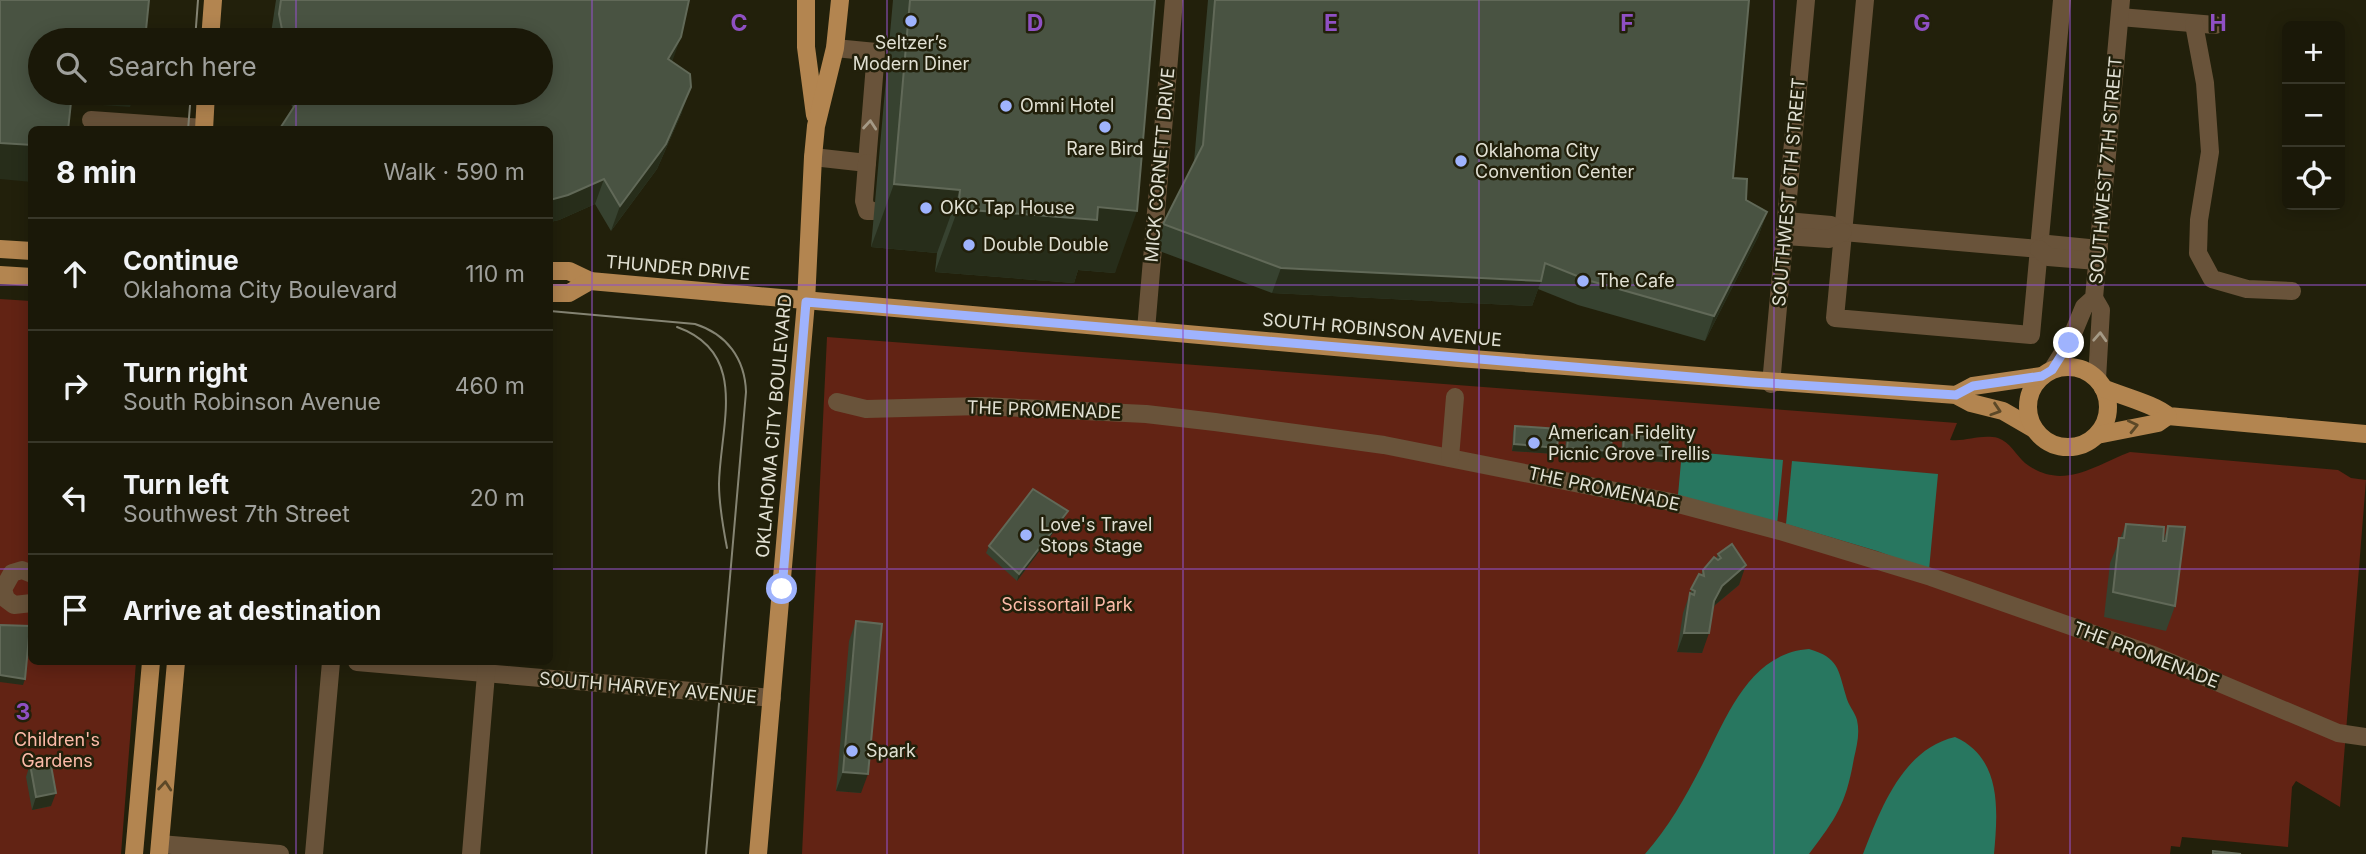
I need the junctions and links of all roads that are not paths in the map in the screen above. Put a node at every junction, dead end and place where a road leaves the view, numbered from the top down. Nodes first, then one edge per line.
1 (213, 0) edge
2 (806, 0) edge
3 (839, 0) edge
4 (1174, 0) edge
5 (1806, 0) edge
6 (1865, 0) edge
7 (2063, 0) edge
8 (2121, 9) edge
9 (2194, 24) junction
10 (2215, 25) dead end
11 (211, 28) edge
12 (835, 48) junction
13 (205, 105) edge
14 (91, 120) dead end
15 (166, 126) edge
16 (204, 126) edge
17 (816, 126) junction
18 (813, 157) junction
19 (867, 163) junction
20 (874, 211) dead end
21 (1786, 228) junction
22 (1843, 232) junction
23 (0, 249) edge
24 (2039, 249) junction
25 (28, 251) edge
26 (2098, 255) junction
27 (553, 271) edge
28 (0, 275) edge
29 (28, 277) edge
30 (590, 281) junction
31 (2292, 291) dead end
32 (553, 293) edge
33 (2094, 298) junction
34 (806, 302) junction
35 (1146, 330) junction
36 (2047, 373) junction
37 (2100, 383) junction
38 (1772, 384) junction
39 (1956, 395) junction
40 (1455, 397) dead end
41 (837, 402) dead end
42 (2168, 416) junction
43 (2034, 429) junction
44 (2359, 434) edge
45 (2096, 435) junction
46 (1450, 458) junction
47 (28, 572) edge
48 (28, 603) edge
49 (151, 665) edge
50 (176, 665) edge
51 (331, 665) edge
52 (422, 665) edge
53 (487, 668) edge
54 (772, 698) junction
55 (2366, 737) edge
56 (159, 849) edge
57 (134, 854) edge
58 (280, 854) edge
59 (314, 854) edge
60 (471, 854) edge
61 (758, 854) edge

1 - 11 main road
2 - 17 main road, OKLAHOMA CITY BOULEVARD
3 - 12 main road, OKLAHOMA CITY BOULEVARD
4 - 35 street, MICK CORNETT DRIVE
5 - 21 street, SOUTHWEST 6TH STREET
6 - 22 street
7 - 24 street
8 - 9 street
8 - 26 street, SOUTHWEST 7TH STREET
9 - 10 street
9 - 31 street
12 - 17 main road, OKLAHOMA CITY BOULEVARD
19 -> 12 street
13 - 16 main road
14 - 15 street
17 - 18 main road, OKLAHOMA CITY BOULEVARD
18 - 19 street
18 - 34 main road, OKLAHOMA CITY BOULEVARD
19 - 20 street
21 - 22 street
21 - 38 street, SOUTHWEST 6TH STREET
22 - 24 street
22 - 24 street
23 - 25 main road
24 - 26 street
26 - 33 street, SOUTHWEST 7TH STREET
27 - 30 main road
28 - 29 main road
30 - 32 main road, THUNDER DRIVE
30 - 34 main road, THUNDER DRIVE
33 - 36 street, SOUTHWEST 7TH STREET
37 -> 33 street
34 - 35 main road, SOUTH ROBINSON AVENUE
34 - 54 main road, OKLAHOMA CITY BOULEVARD
35 - 38 main road, SOUTH ROBINSON AVENUE
36 - 37 main road
36 - 39 main road, SOUTH ROBINSON AVENUE
36 - 43 main road
37 - 42 main road
37 - 45 main road
38 - 39 main road, SOUTH ROBINSON AVENUE
39 -> 43 main road, SOUTH ROBINSON AVENUE
40 - 46 street
41 - 46 street, THE PROMENADE
42 - 44 main road
45 -> 42 main road
43 - 45 main road
46 - 55 street, THE PROMENADE
47 - 48 street
49 - 57 main road
56 -> 50 main road
51 - 59 street
52 - 53 street, SOUTH HARVEY AVENUE
53 - 54 street, SOUTH HARVEY AVENUE
53 - 60 street
54 - 61 main road, OKLAHOMA CITY BOULEVARD
56 - 58 street

